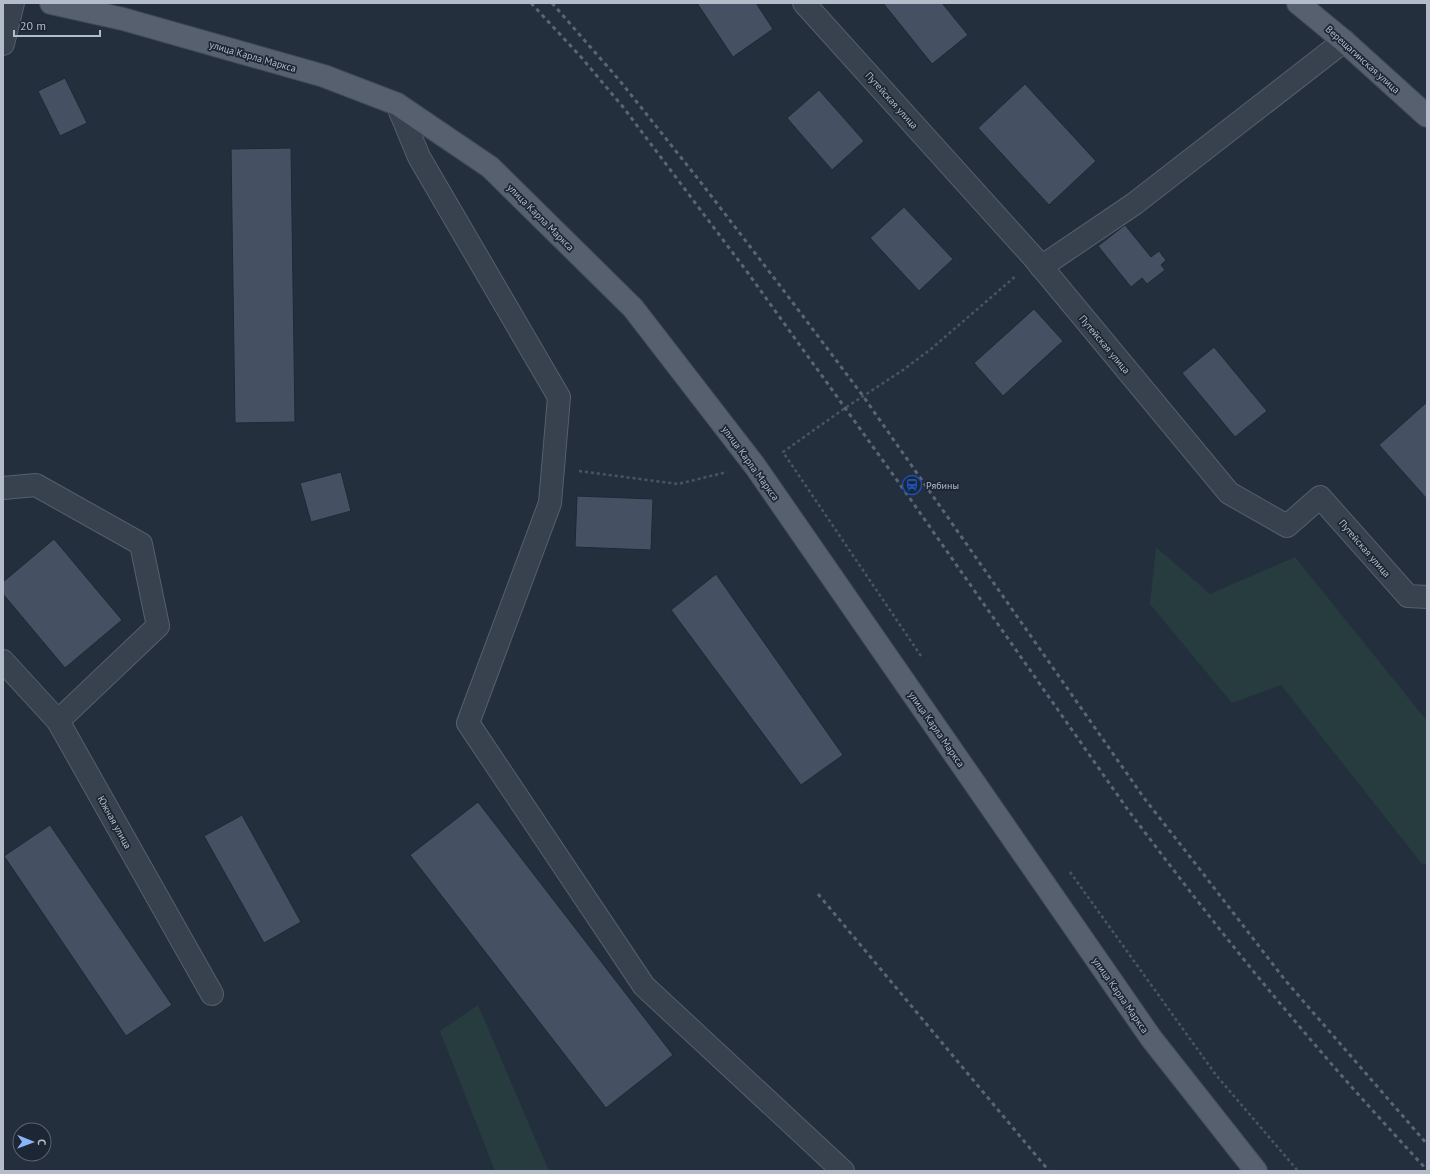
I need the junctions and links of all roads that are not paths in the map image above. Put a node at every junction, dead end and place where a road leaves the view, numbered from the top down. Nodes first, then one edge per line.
1 (13, 3) edge
2 (51, 3) edge
3 (804, 3) edge
4 (1304, 5) edge
5 (1344, 41) junction
6 (3, 44) edge
7 (397, 104) junction
8 (1427, 116) edge
9 (1038, 263) junction
10 (3, 488) edge
11 (1427, 597) edge
12 (3, 661) edge
13 (58, 721) junction
14 (212, 994) dead end
15 (843, 1171) edge
16 (1256, 1171) edge

1 - 6 street
2 - 7 main road, улица Карла Маркса
3 - 9 street, Путейская улица
4 - 5 main road, Верещагинская улица
5 - 8 main road, Верещагинская улица
5 - 9 street
7 - 15 street
7 - 16 main road, улица Карла Маркса
9 - 11 street, Путейская улица
10 - 13 street
12 - 13 street, Южная улица
13 - 14 street, Южная улица

